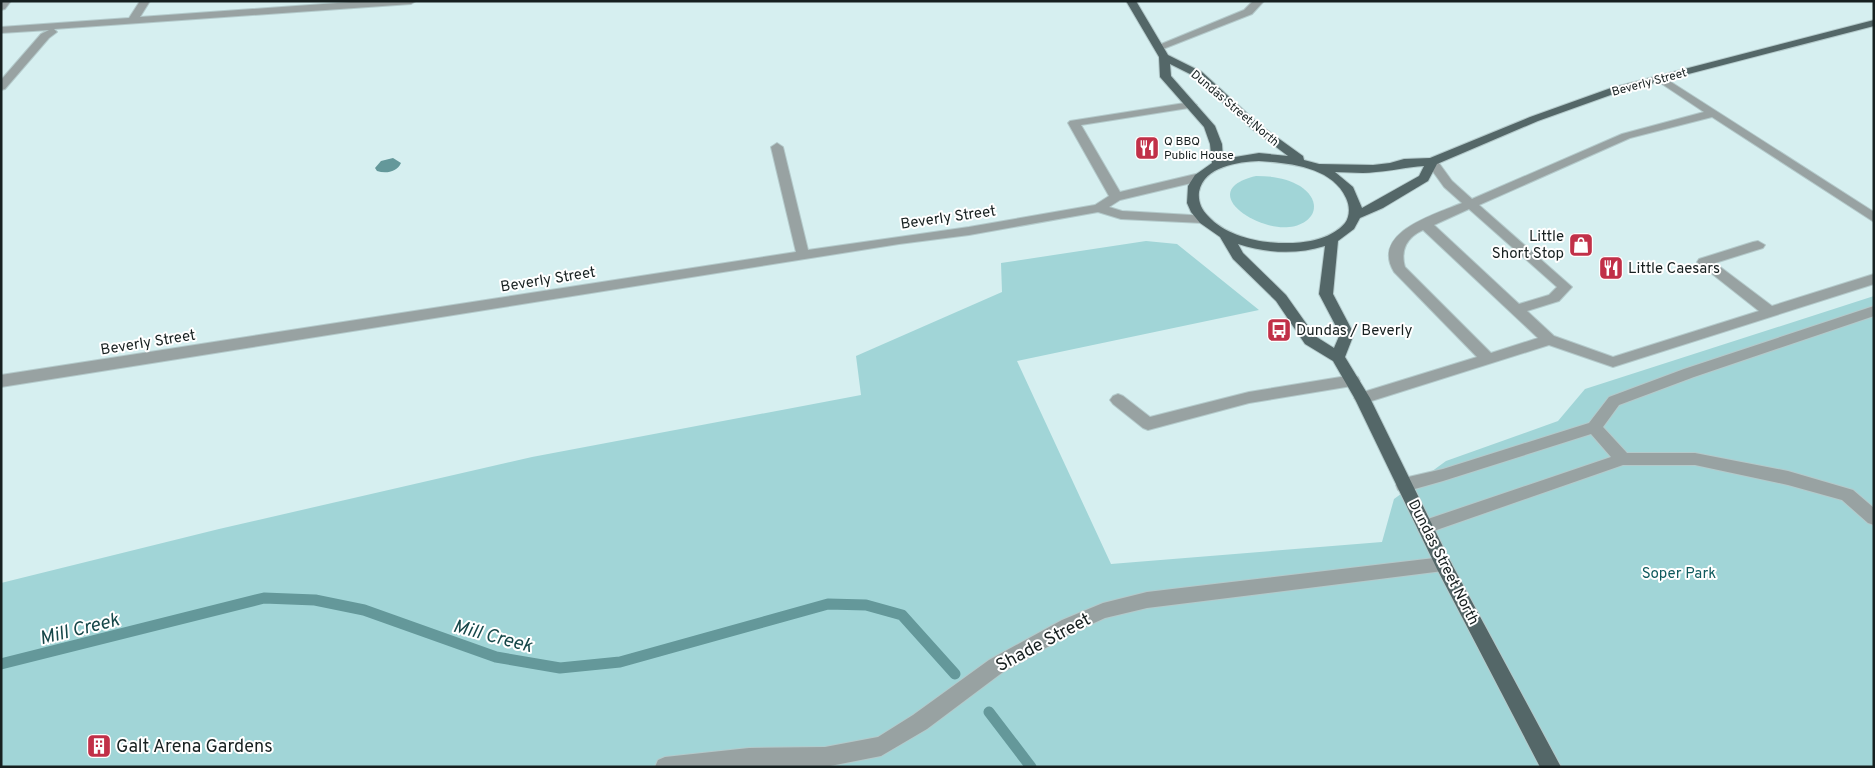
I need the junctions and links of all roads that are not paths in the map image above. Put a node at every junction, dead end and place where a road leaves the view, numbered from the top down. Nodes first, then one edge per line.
1 (6, 1) edge
2 (145, 1) edge
3 (412, 1) edge
4 (1131, 1) edge
5 (1258, 1) edge
6 (283, 6) edge
7 (1, 7) edge
8 (132, 21) junction
9 (1874, 23) edge
10 (1, 30) edge
11 (52, 32) dead end
12 (1161, 52) junction
13 (1660, 78) junction
14 (1, 87) edge
15 (1191, 105) junction
16 (1714, 113) junction
17 (777, 148) dead end
18 (1432, 162) junction
19 (1304, 163) junction
20 (1218, 164) junction
21 (1318, 168) junction
22 (1200, 177) junction
23 (1116, 197) junction
24 (1470, 204) junction
25 (1099, 208) junction
26 (1354, 216) junction
27 (1874, 218) edge
28 (1203, 219) junction
29 (1425, 224) junction
30 (1225, 234) junction
31 (1332, 239) junction
32 (1758, 246) dead end
33 (803, 255) junction
34 (1874, 279) edge
35 (1517, 310) junction
36 (1874, 311) edge
37 (1770, 312) junction
38 (1549, 340) junction
39 (1338, 356) junction
40 (1488, 359) junction
41 (1353, 380) junction
42 (1, 381) edge
43 (1362, 398) junction
44 (1118, 400) dead end
45 (1594, 427) junction
46 (1623, 459) junction
47 (1404, 485) junction
48 (1874, 518) edge
49 (1425, 527) junction
50 (1443, 564) junction
51 (665, 767) edge
52 (1551, 767) edge

1 - 7 street
2 - 8 street
3 - 6 street
4 - 12 main road, Dundas Street North
5 - 12 street
6 - 8 street
8 - 10 street
9 - 13 main road, Beverly Street
11 - 14 street
12 - 15 main road, Dundas Street North
12 - 19 main road, Dundas Street North
13 - 16 street
13 - 18 main road, Beverly Street
15 - 20 main road, Dundas Street North
15 - 23 street
16 - 24 street
16 - 27 street
17 - 33 street
18 - 21 main road, Beverly Street
18 - 24 street
18 - 26 main road
19 - 20 main road
19 - 21 main road
20 - 22 main road
21 - 26 main road
22 - 23 street, Beverly Street
22 - 28 main road
23 - 25 street, Beverly Street
24 - 29 street
24 - 35 street
25 - 28 street, Beverly Street
25 - 33 street, Beverly Street
26 - 31 main road
28 - 30 main road
29 - 35 street
29 - 40 street
30 - 31 main road
30 - 39 main road, Dundas Street North
31 - 39 main road
32 - 37 street
33 - 42 street, Beverly Street
34 - 37 street
35 - 38 street
36 - 45 street
37 - 38 street
38 - 40 street
39 - 41 main road, Dundas Street North
40 - 43 street
41 - 43 main road, Dundas Street North
41 - 44 street
43 - 47 main road, Dundas Street North
45 - 46 street
45 - 47 street
46 - 48 street
46 - 49 street
47 - 49 main road, Dundas Street North
49 - 50 main road, Dundas Street North
50 - 51 street, Shade Street
50 - 52 main road, Dundas Street North

